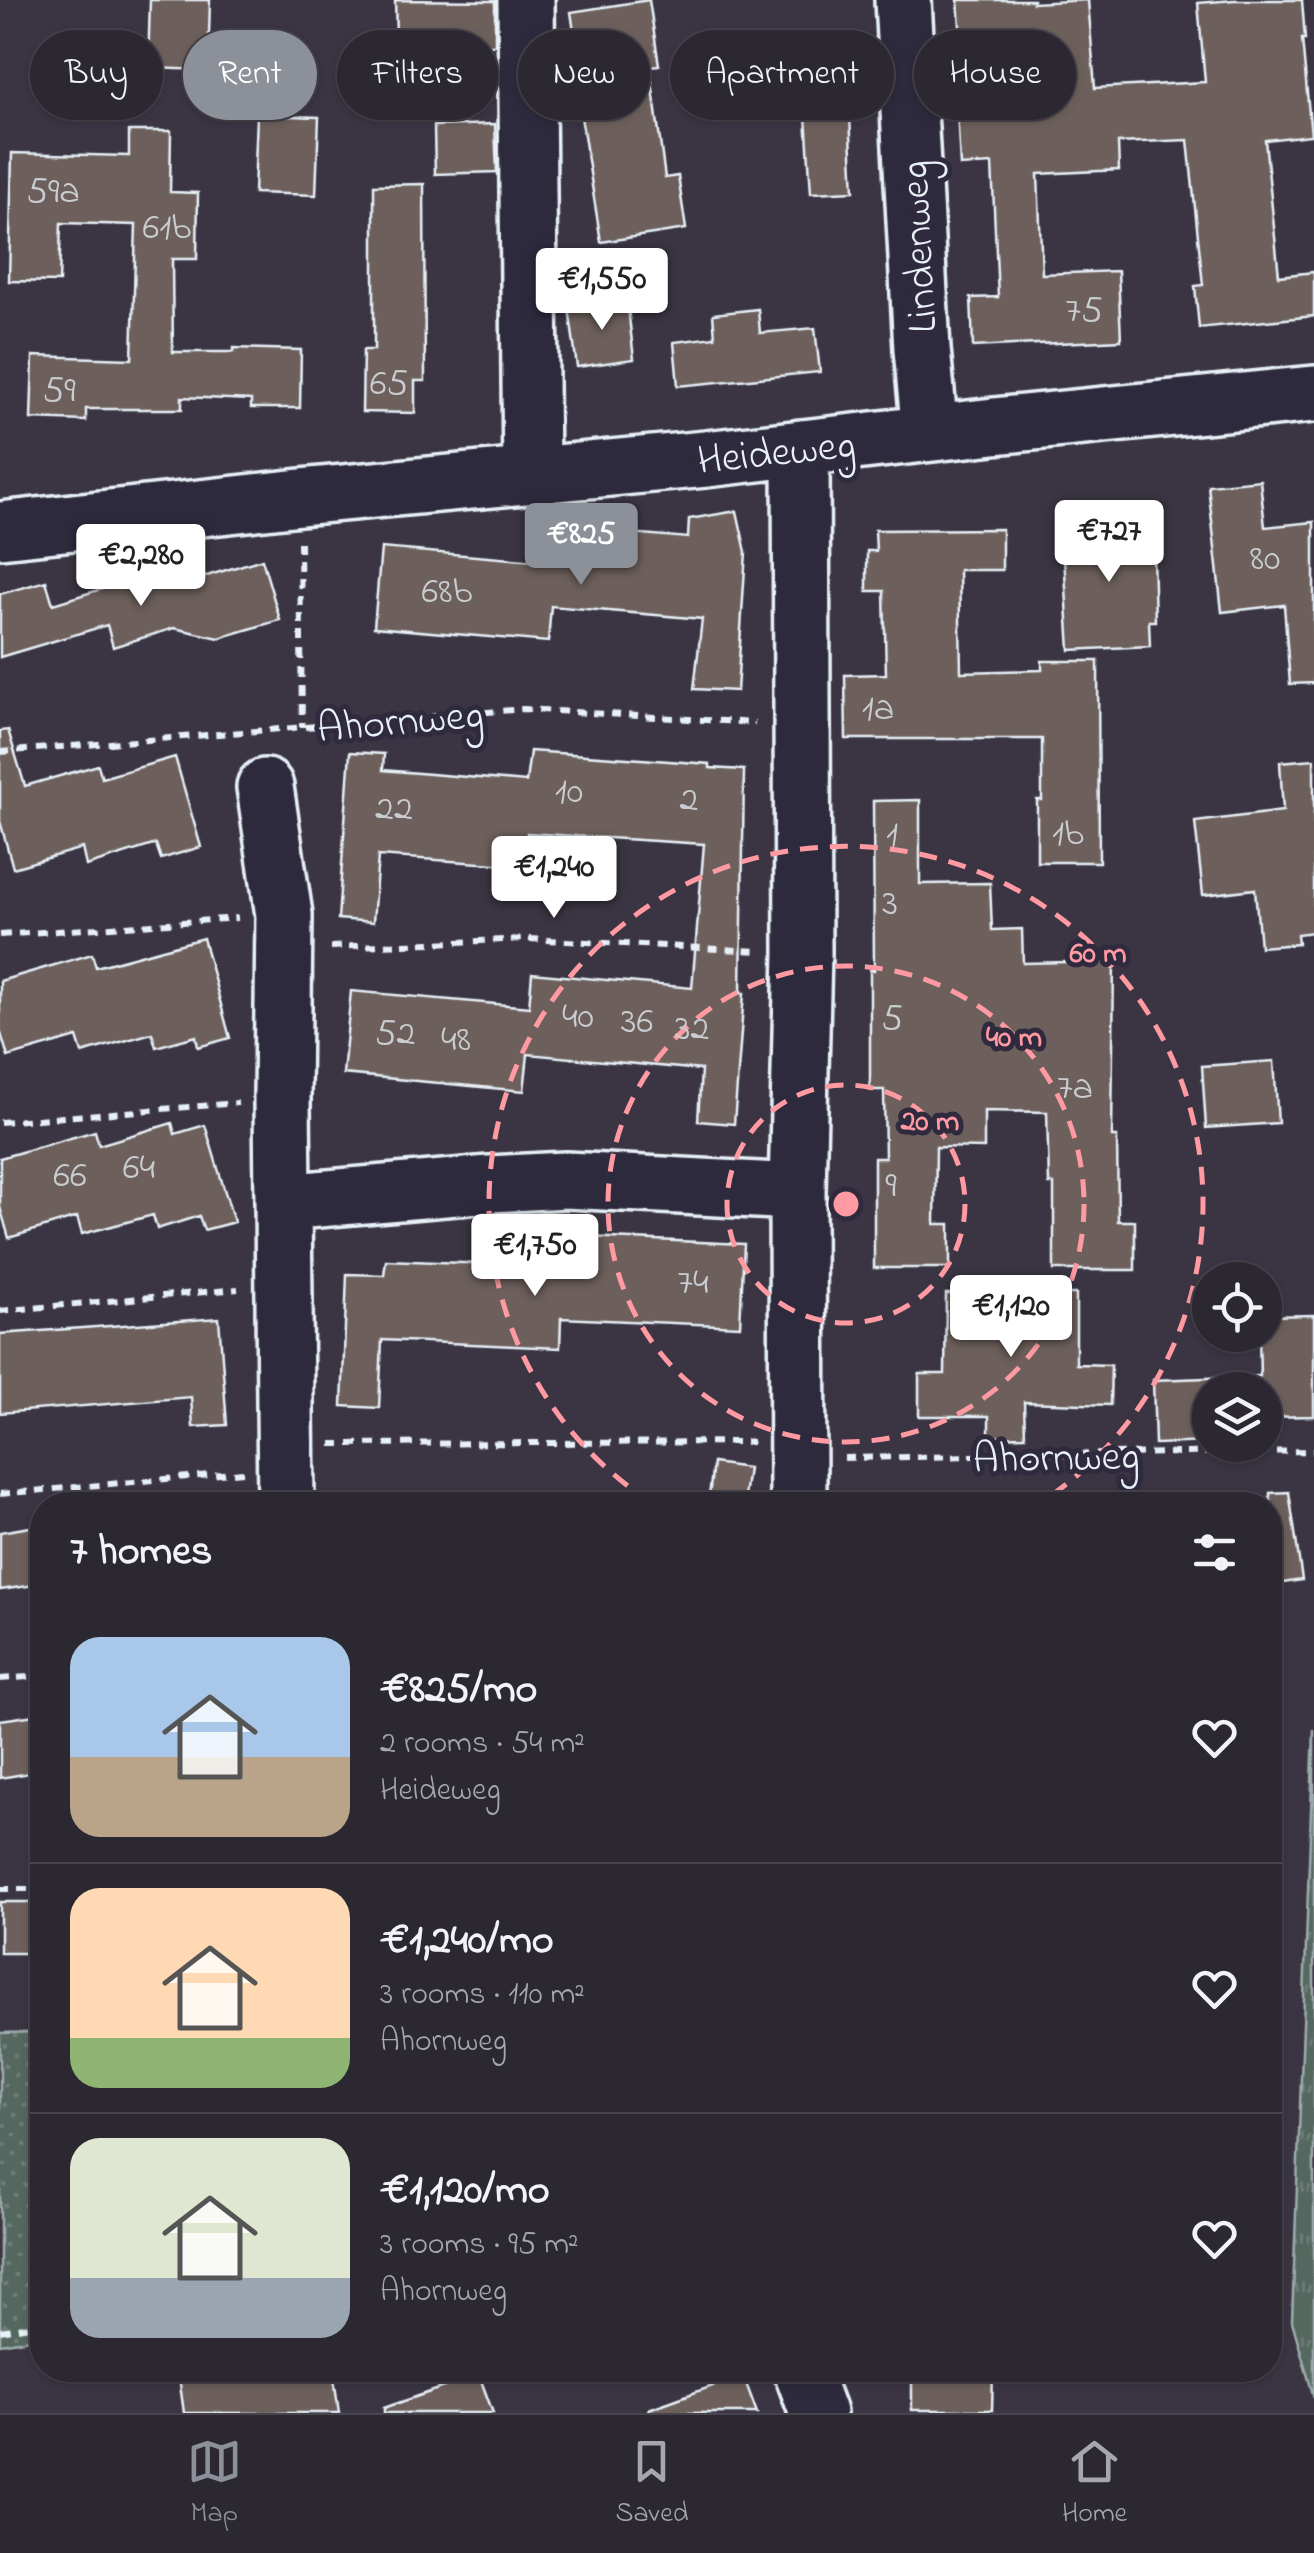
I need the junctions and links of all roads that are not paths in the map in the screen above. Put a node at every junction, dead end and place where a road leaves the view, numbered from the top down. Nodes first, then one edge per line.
1 (526, 0) edge
2 (903, 0) edge
3 (1314, 394) edge
4 (930, 433) junction
5 (801, 448) junction
6 (531, 474) junction
7 (0, 530) edge
8 (266, 787) dead end
9 (797, 1192) junction
10 (283, 1202) junction
11 (798, 1468) edge
12 (285, 1473) edge
13 (806, 2382) edge
14 (818, 2413) edge

1 - 6 street
2 - 4 street, Lindenweg
3 - 4 street, Heideweg
4 - 5 street, Heideweg
5 - 6 street, Heideweg
5 - 9 street
6 - 7 street, Heideweg
8 - 10 street
9 - 10 street
9 - 11 street
10 - 12 street
13 - 14 street

